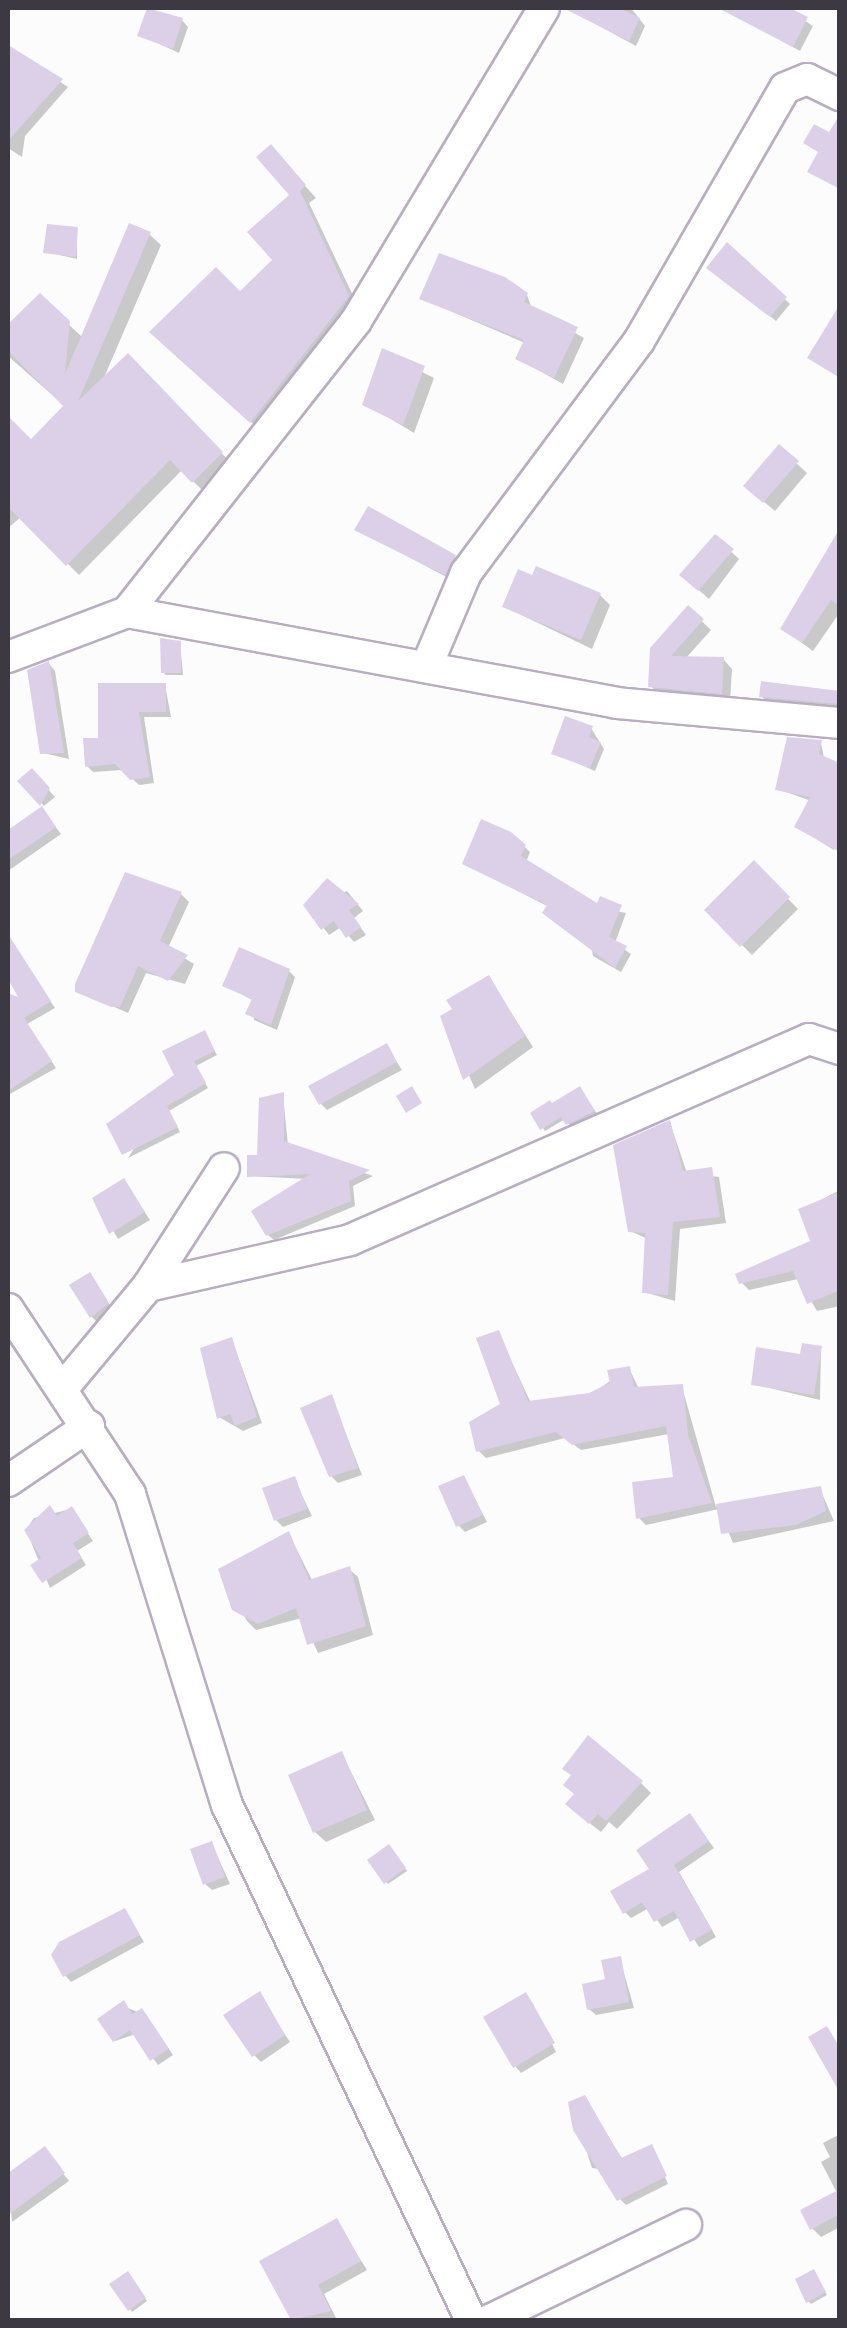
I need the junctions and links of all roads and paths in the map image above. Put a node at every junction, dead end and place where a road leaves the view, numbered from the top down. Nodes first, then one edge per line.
1 (544, 8) edge
2 (840, 95) edge
3 (127, 612) junction
4 (8, 657) edge
5 (428, 663) junction
6 (840, 723) edge
7 (840, 1050) edge
8 (224, 1168) dead end
9 (148, 1286) junction
10 (8, 1309) edge
11 (64, 1388) junction
12 (89, 1426) junction
13 (8, 1481) edge
14 (686, 2225) dead end
15 (471, 2320) edge
16 (490, 2320) edge

1 - 3 street
2 - 5 street
3 - 4 street
3 - 5 street
5 - 6 street
7 - 9 street
8 - 9 street
9 - 11 street
10 - 11 street
11 - 12 street
12 - 13 street
12 - 15 street
14 - 16 street

